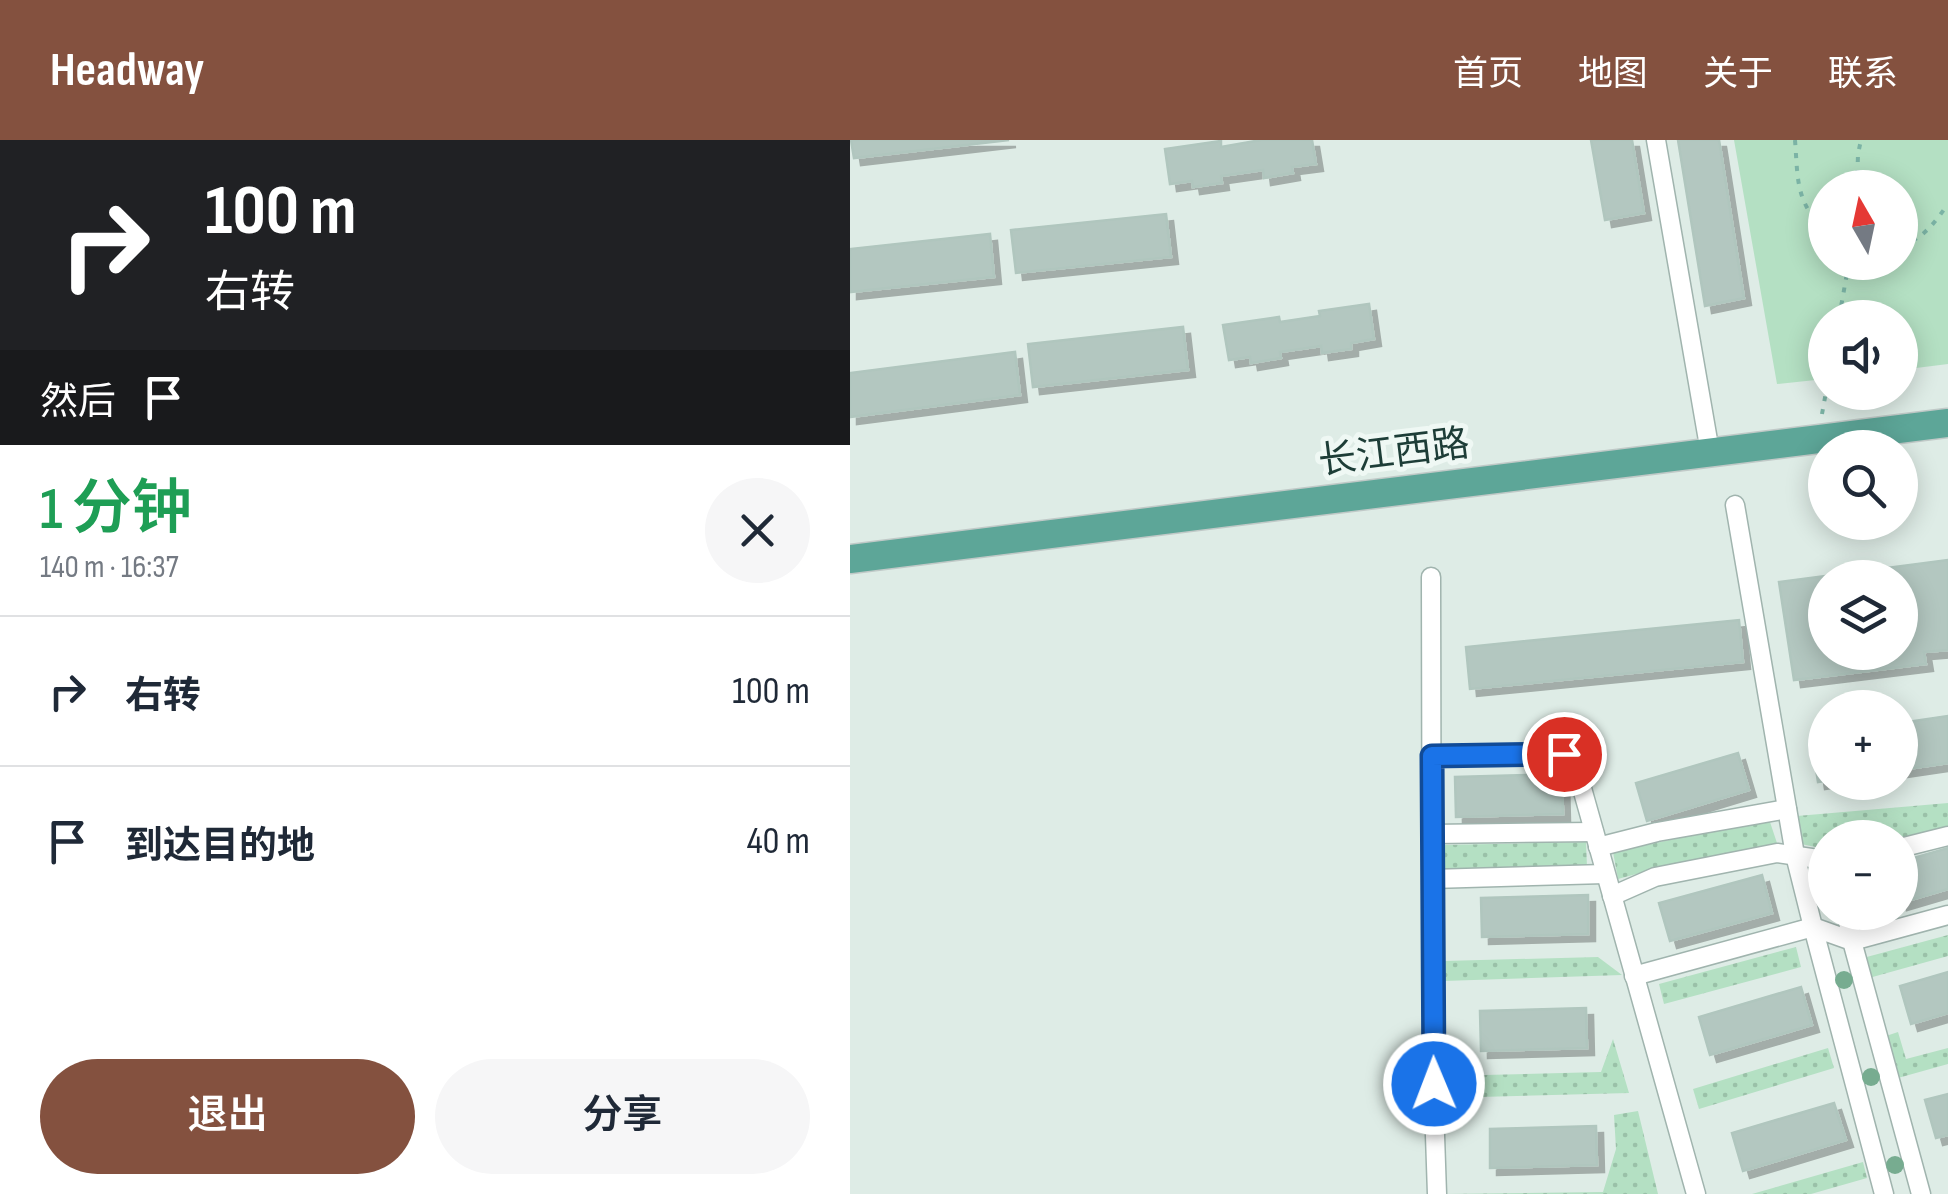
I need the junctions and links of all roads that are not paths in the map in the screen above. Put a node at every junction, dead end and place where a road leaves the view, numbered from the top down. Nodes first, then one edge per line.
1 (1656, 140) edge
2 (1948, 423) edge
3 (1710, 452) junction
4 (1735, 506) dead end
5 (850, 559) edge
6 (1431, 577) dead end
7 (1432, 756) junction
8 (1786, 809) junction
9 (1432, 834) junction
10 (1948, 836) edge
11 (1596, 839) junction
12 (1918, 844) edge
13 (1794, 855) junction
14 (1808, 857) edge
15 (1606, 874) junction
16 (1432, 878) junction
17 (1612, 896) junction
18 (1808, 908) edge
19 (1948, 915) edge
20 (1808, 928) edge
21 (1814, 930) edge
22 (1822, 930) edge
23 (1850, 930) edge
24 (1852, 940) junction
25 (1634, 976) junction
26 (1437, 1194) edge
27 (1696, 1194) edge
28 (1884, 1194) edge
29 (1921, 1194) edge

1 - 3 street
2 - 3 main road, 长江西路
3 - 5 main road, 长江西路
4 - 8 street
6 - 7 street
7 - 9 street
7 - 11 street
8 - 11 street
8 - 13 street
9 - 11 street
9 - 16 street
10 - 12 street
11 - 15 street
13 - 14 street
13 - 17 street
13 - 18 street
15 - 16 street
15 - 17 street
16 - 26 street
17 - 25 street
19 - 24 street
20 - 25 street
21 - 28 street
22 - 24 street
23 - 24 street
24 - 29 street
25 - 27 street

